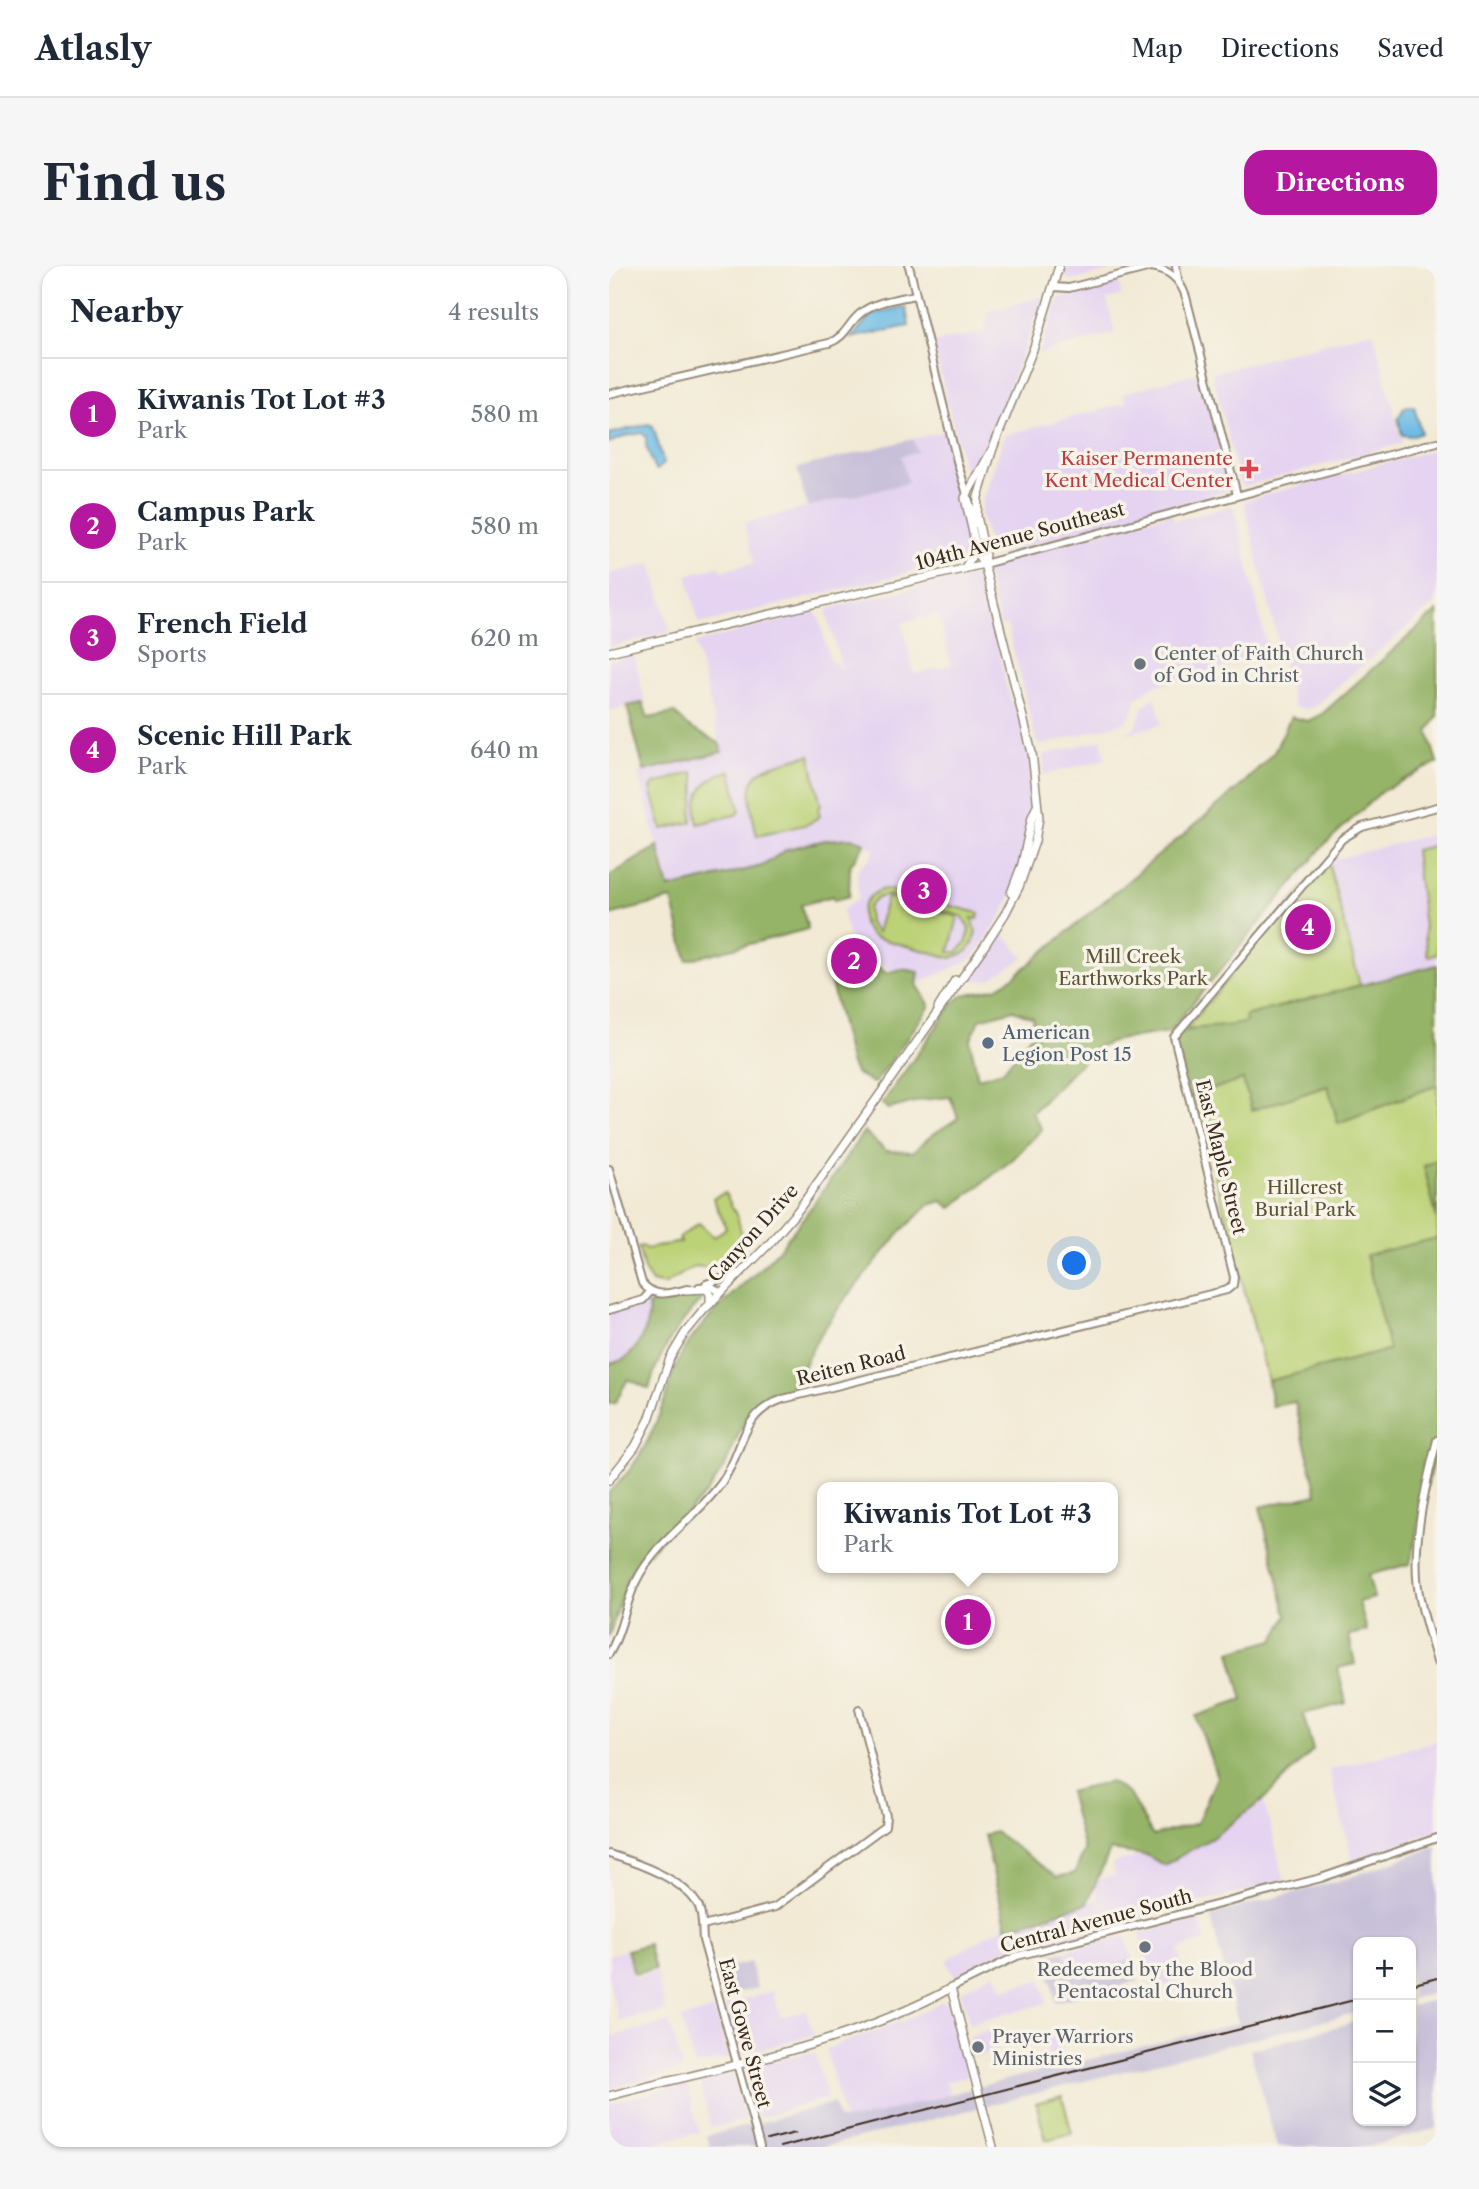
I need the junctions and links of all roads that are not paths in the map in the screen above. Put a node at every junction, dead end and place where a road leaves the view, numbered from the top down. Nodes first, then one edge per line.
1 (909, 266) edge
2 (1059, 266) edge
3 (1176, 266) edge
4 (1168, 270) edge
5 (1178, 281) junction
6 (1053, 287) junction
7 (915, 295) junction
8 (609, 394) edge
9 (1437, 442) edge
10 (993, 447) junction
11 (958, 465) junction
12 (962, 473) junction
13 (981, 478) junction
14 (1237, 495) junction
15 (966, 496) junction
16 (977, 536) junction
17 (984, 564) junction
18 (964, 569) junction
19 (609, 652) edge
20 (1437, 807) edge
21 (609, 1169) edge
22 (743, 1270) junction
23 (1233, 1285) joint
24 (690, 1289) junction
25 (650, 1292) junction
26 (721, 1293) junction
27 (710, 1304) junction
28 (609, 1310) edge
29 (1437, 1440) edge
30 (609, 1480) edge
31 (609, 1654) edge
32 (1437, 1662) edge
33 (859, 1709) dead end
34 (1437, 1838) edge
35 (609, 1854) edge
36 (703, 1926) junction
37 (951, 1988) junction
38 (737, 2063) junction
39 (609, 2096) edge
40 (760, 2147) edge
41 (993, 2147) edge

1 - 7 street
2 - 6 main road
3 - 5 street
4 - 5 street
4 - 6 street
5 - 14 street
6 - 10 main road
7 - 8 street
7 - 11 street
9 - 14 street, 104th Avenue Southeast
10 - 13 main road
10 - 13 main road
11 - 12 street
11 - 15 street
12 - 13 street
12 - 15 street
13 - 15 main road
13 - 16 main road
14 - 17 street, 104th Avenue Southeast
15 - 16 main road
16 - 17 main road, Canyon Drive
16 - 18 main road
17 - 18 main road, 104th Avenue Southeast
17 - 22 main road, Canyon Drive
18 - 19 main road, 104th Avenue Southeast
20 - 23 street, East Maple Street
21 - 25 street
22 - 24 street
22 - 26 main road, Canyon Drive
23 - 31 street, Reiten Road
24 - 25 street
24 - 26 street
24 - 27 main road
25 - 28 street
26 - 27 main road, Canyon Drive
27 - 30 main road, Canyon Drive
29 - 32 street
33 - 36 street
34 - 37 street, Central Avenue South
35 - 36 street, East Gowe Street
36 - 38 street, East Gowe Street
37 - 38 main road, Central Avenue South
37 - 41 main road
38 - 39 main road, Central Avenue South
38 - 40 street, East Gowe Street

